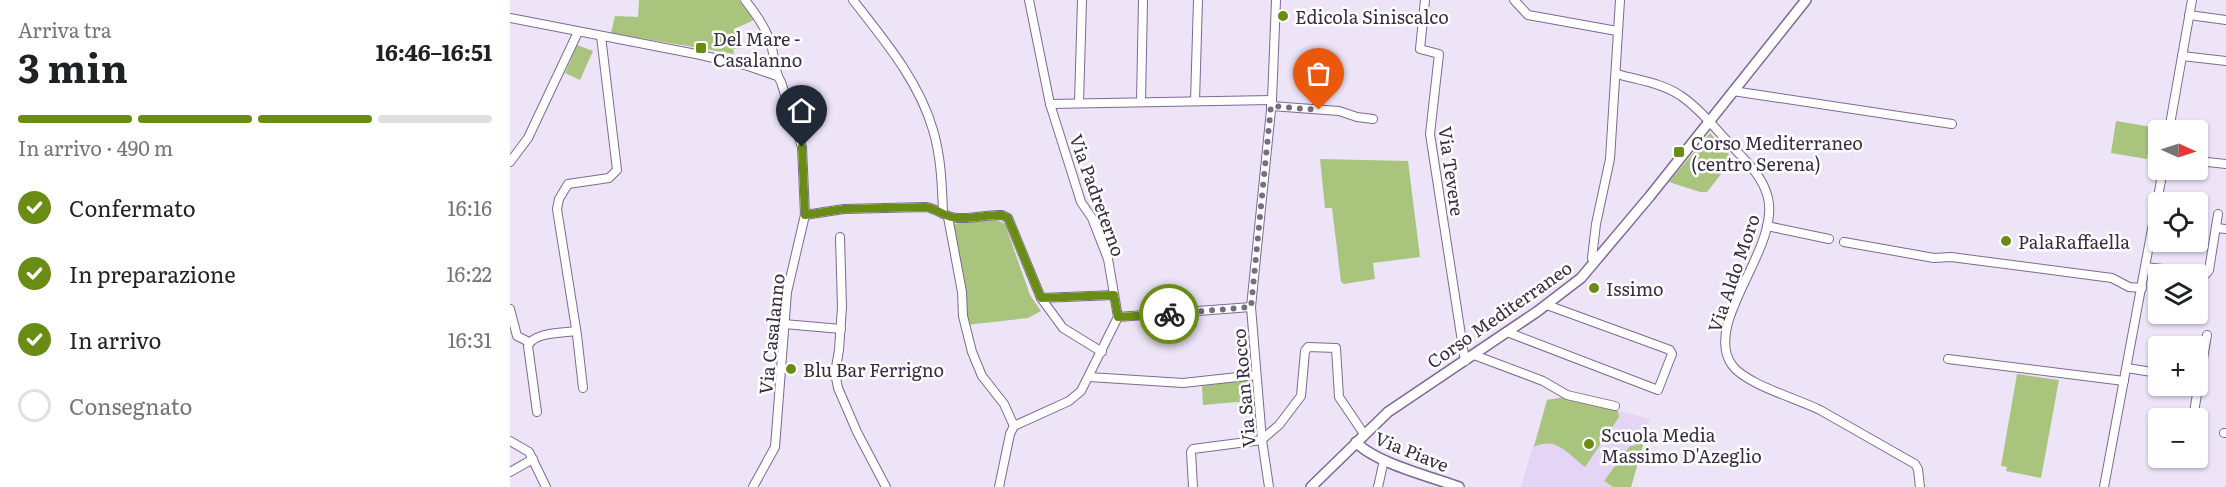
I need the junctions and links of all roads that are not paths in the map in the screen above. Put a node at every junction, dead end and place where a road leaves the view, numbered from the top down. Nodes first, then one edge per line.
1 (745, 0) edge
2 (853, 0) edge
3 (1029, 0) edge
4 (1082, 0) edge
5 (1143, 0) edge
6 (1198, 0) edge
7 (1276, 0) edge
8 (1425, 0) edge
9 (1514, 0) edge
10 (1620, 0) edge
11 (1806, 0) edge
12 (2192, 0) edge
13 (2189, 15) junction
14 (510, 18) edge
15 (2226, 20) edge
16 (1617, 31) junction
17 (579, 32) junction
18 (601, 36) junction
19 (2182, 56) junction
20 (2226, 61) edge
21 (1617, 74) junction
22 (777, 76) junction
23 (1733, 91) junction
24 (1195, 101) junction
25 (1141, 102) junction
26 (1079, 103) junction
27 (1271, 103) junction
28 (1050, 104) junction
29 (1373, 119) dead end
30 (2171, 120) edge
31 (1709, 121) junction
32 (1952, 124) dead end
33 (511, 161) edge
34 (2208, 161) edge
35 (2226, 164) edge
36 (2161, 180) edge
37 (2218, 214) dead end
38 (805, 215) junction
39 (946, 215) junction
40 (1767, 226) junction
41 (2216, 228) junction
42 (2226, 229) edge
43 (840, 237) dead end
44 (1829, 239) dead end
45 (1844, 242) dead end
46 (1594, 263) junction
47 (2145, 267) junction
48 (2142, 288) junction
49 (1114, 295) junction
50 (1041, 298) junction
51 (1547, 305) junction
52 (1251, 307) junction
53 (510, 309) edge
54 (1118, 317) junction
55 (784, 324) junction
56 (841, 329) junction
57 (576, 331) junction
58 (1506, 332) junction
59 (529, 342) junction
60 (1102, 352) junction
61 (1474, 355) junction
62 (1948, 360) dead end
63 (1465, 361) junction
64 (2127, 368) junction
65 (2148, 371) edge
66 (1257, 375) junction
67 (1089, 377) junction
68 (2124, 381) junction
69 (583, 388) dead end
70 (1615, 406) dead end
71 (537, 412) dead end
72 (1014, 426) junction
73 (1364, 434) junction
74 (1262, 440) junction
75 (510, 441) edge
76 (1356, 442) junction
77 (534, 459) junction
78 (1384, 460) junction
79 (510, 472) edge
80 (546, 487) edge
81 (753, 487) edge
82 (886, 487) edge
83 (999, 487) edge
84 (1193, 487) edge
85 (1269, 487) edge
86 (1311, 487) edge
87 (1378, 487) edge
88 (1459, 487) edge
89 (1920, 487) edge
90 (2104, 487) edge

1 - 22 street, Via Casalanno
2 - 39 street
3 - 28 street, Via Padreterno
4 - 26 street
5 - 25 street
6 - 24 street
7 - 27 street, Via San Rocco
8 - 63 street, Via Tevere
9 - 16 street
10 - 16 street
11 - 23 main road, Corso Mediterraneo
12 - 13 street
13 - 15 street
13 - 19 street
14 - 17 street
16 - 21 street
17 - 18 street
17 - 33 street
18 - 22 street
18 - 57 street
19 - 20 street
19 - 30 street
21 - 31 street, Via Aldo Moro
21 - 46 street
22 - 38 street, Via Casalanno
23 - 31 main road, Corso Mediterraneo
23 - 32 street
24 - 25 street
24 - 27 street
25 - 26 street
26 - 28 street
27 - 29 street
27 - 52 street, Via San Rocco
28 - 49 street, Via Padreterno
31 - 40 street, Via Aldo Moro
31 - 46 main road, Corso Mediterraneo
34 - 35 street
36 - 47 street
37 - 41 street
38 - 39 street
38 - 55 street, Via Casalanno
39 - 50 street
39 - 72 street
40 - 44 street
40 - 89 street, Via Aldo Moro
41 - 42 street
41 - 47 street
43 - 56 street
45 - 48 street
46 - 51 main road, Corso Mediterraneo
47 - 48 street
48 - 64 street
49 - 50 street
49 - 54 street, Via Padreterno
50 - 60 street
51 - 58 main road, Corso Mediterraneo
51 - 58 street
52 - 54 street
52 - 66 street, Via San Rocco
53 - 59 street
54 - 60 street
55 - 56 street
55 - 81 street, Via Casalanno
56 - 82 street
57 - 59 street
57 - 69 street
58 - 61 main road, Corso Mediterraneo
59 - 71 street
60 - 67 street
61 - 63 main road, Corso Mediterraneo
61 - 70 street
62 - 68 street
63 - 73 main road, Corso Mediterraneo
64 - 65 street
64 - 68 street
66 - 67 street
66 - 74 street, Via San Rocco
67 - 72 street
68 - 90 street
72 - 83 street
73 - 74 street
73 - 76 main road, Corso Mediterraneo
74 - 84 street
74 - 85 street, Via San Rocco
75 - 77 street
76 - 78 main road, Via Piave
76 - 86 main road, Corso Mediterraneo
77 - 79 street
77 - 80 street
78 - 87 street
78 - 88 main road, Via Piave

